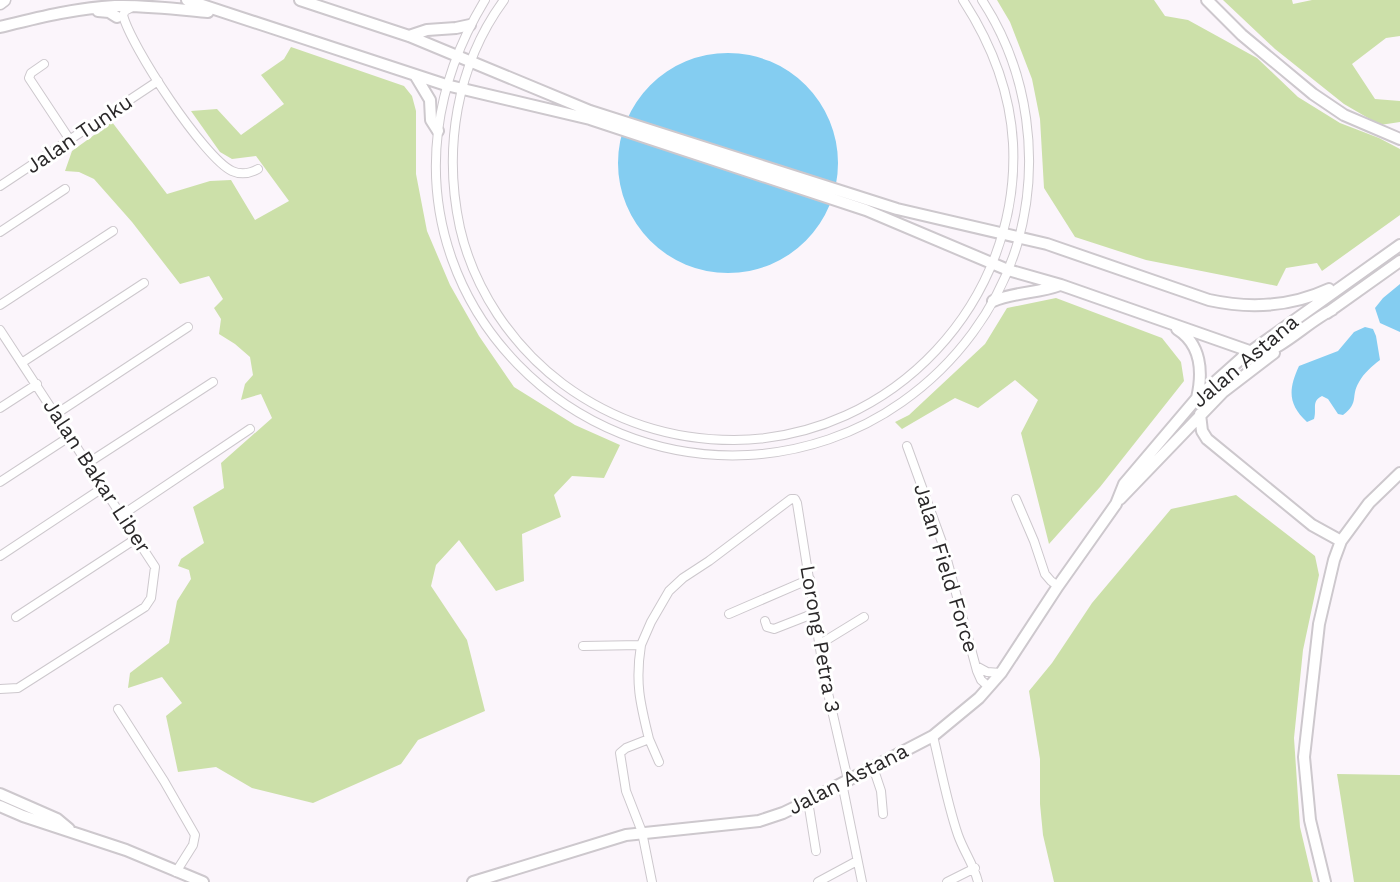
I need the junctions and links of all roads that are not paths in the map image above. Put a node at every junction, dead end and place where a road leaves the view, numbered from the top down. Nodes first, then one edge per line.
1 (4, 0) edge
2 (187, 0) edge
3 (300, 0) edge
4 (485, 0) edge
5 (504, 0) edge
6 (963, 0) edge
7 (982, 0) edge
8 (1207, 0) edge
9 (0, 3) edge
10 (111, 3) edge
11 (136, 6) junction
12 (94, 9) junction
13 (223, 13) junction
14 (117, 17) junction
15 (470, 26) junction
16 (0, 27) edge
17 (409, 36) junction
18 (135, 43) junction
19 (456, 56) junction
20 (471, 61) junction
21 (44, 64) dead end
22 (415, 75) junction
23 (158, 81) junction
24 (446, 85) junction
25 (462, 88) junction
26 (590, 115) junction
27 (438, 131) junction
28 (1384, 133) junction
29 (1400, 133) edge
30 (1400, 139) edge
31 (70, 140) junction
32 (258, 169) dead end
33 (0, 186) edge
34 (64, 189) dead end
35 (867, 205) junction
36 (113, 231) dead end
37 (0, 232) edge
38 (1002, 234) junction
39 (1019, 236) junction
40 (1400, 244) edge
41 (1400, 261) edge
42 (993, 263) junction
43 (1008, 270) junction
44 (1348, 280) junction
45 (144, 283) dead end
46 (1061, 285) junction
47 (993, 301) junction
48 (0, 305) edge
49 (1332, 310) junction
50 (1167, 322) junction
51 (188, 327) dead end
52 (1, 334) edge
53 (1251, 351) junction
54 (22, 362) junction
55 (213, 382) dead end
56 (37, 384) junction
57 (1197, 398) junction
58 (0, 408) edge
59 (56, 414) junction
60 (1200, 414) junction
61 (250, 429) dead end
62 (69, 436) junction
63 (1207, 439) junction
64 (1176, 440) junction
65 (907, 446) dead end
66 (88, 463) junction
67 (1400, 473) edge
68 (0, 482) edge
69 (104, 487) junction
70 (1016, 499) dead end
71 (1116, 504) junction
72 (122, 515) junction
73 (137, 538) junction
74 (1341, 541) junction
75 (0, 556) edge
76 (810, 579) junction
77 (1058, 586) junction
78 (815, 613) junction
79 (729, 614) dead end
80 (16, 617) dead end
81 (864, 617) dead end
82 (765, 621) dead end
83 (820, 644) junction
84 (640, 645) junction
85 (584, 646) dead end
86 (976, 666) junction
87 (1000, 673) junction
88 (989, 687) junction
89 (0, 689) edge
90 (118, 710) dead end
91 (933, 736) junction
92 (649, 739) junction
93 (659, 762) dead end
94 (873, 766) junction
95 (845, 781) junction
96 (0, 794) edge
97 (808, 801) junction
98 (0, 806) edge
99 (883, 814) dead end
100 (71, 831) junction
101 (642, 832) junction
102 (816, 851) dead end
103 (857, 861) junction
104 (975, 868) junction
105 (176, 872) junction
106 (203, 882) edge
107 (473, 882) edge
108 (652, 882) edge
109 (818, 882) edge
110 (862, 882) edge
111 (947, 882) edge
112 (978, 882) edge
113 (1325, 882) edge

1 - 9 main road
2 - 13 street
3 - 17 street
4 - 15 street
5 - 20 street
6 - 38 street
7 - 39 street
8 - 28 street
10 - 11 street
10 - 12 street
10 - 14 street
11 - 13 street
11 - 18 street
12 - 14 street
12 - 16 street
13 - 22 street
14 - 18 street
15 - 17 street
15 - 19 street
17 - 19 street
18 - 23 street
19 - 20 street
19 - 24 street
20 - 25 street
20 - 26 street
21 - 31 street
22 - 24 street
22 - 27 street
23 - 31 street, Jalan Tunku
23 - 32 street
24 - 25 street
24 - 27 street
25 - 26 street
25 - 42 street
26 - 35 street
27 - 47 street
28 - 29 street
28 - 30 street
31 - 33 street, Jalan Tunku
34 - 37 street
35 - 38 street
35 - 42 street
36 - 48 street
38 - 39 street
38 - 42 street
39 - 43 street
39 - 44 street
40 - 44 street, Jalan Astana
41 - 49 street, Jalan Astana
42 - 43 street
43 - 46 street
43 - 47 street
44 - 53 street, Jalan Astana
45 - 54 street
46 - 47 street
46 - 50 street
49 - 53 street
49 - 60 street, Jalan Astana
50 - 53 street
50 - 57 street
51 - 59 street
52 - 54 street, Jalan Bakar Liber
53 - 57 street, Jalan Astana
54 - 56 street, Jalan Bakar Liber
55 - 66 street
56 - 58 street
56 - 59 street, Jalan Bakar Liber
57 - 71 street, Jalan Astana
59 - 62 street, Jalan Bakar Liber
60 - 63 street
60 - 64 street, Jalan Astana
61 - 72 street
62 - 66 street, Jalan Bakar Liber
62 - 68 street
63 - 64 street
63 - 74 street
64 - 71 street, Jalan Astana
65 - 86 street, Jalan Field Force
66 - 69 street, Jalan Bakar Liber
67 - 74 street
69 - 72 street, Jalan Bakar Liber
69 - 75 street
70 - 77 street
71 - 77 street, Jalan Astana
72 - 73 street, Jalan Bakar Liber
73 - 80 street
73 - 89 street, Jalan Bakar Liber
74 - 113 street
76 - 78 street, Lorong Petra 3
76 - 79 street
76 - 84 street, Lorong Petra 3
77 - 87 street, Jalan Astana
78 - 82 street
78 - 83 street, Lorong Petra 3
81 - 83 street
83 - 95 street, Lorong Petra 3
84 - 85 street
84 - 92 street
86 - 87 street
86 - 88 street, Jalan Field Force
87 - 88 street, Jalan Astana
88 - 91 street, Jalan Astana
90 - 105 street
91 - 94 street, Jalan Astana
91 - 104 street
92 - 93 street
92 - 101 street
94 - 95 street, Jalan Astana
94 - 99 street
95 - 97 street, Jalan Astana
95 - 103 street, Lorong Petra 3
96 - 100 street
97 - 101 street, Jalan Astana
97 - 102 street
98 - 100 street
100 - 105 street
101 - 107 street, Jalan Astana
101 - 108 street
103 - 109 street
103 - 110 street, Lorong Petra 3
104 - 111 street
104 - 112 street
105 - 106 street

